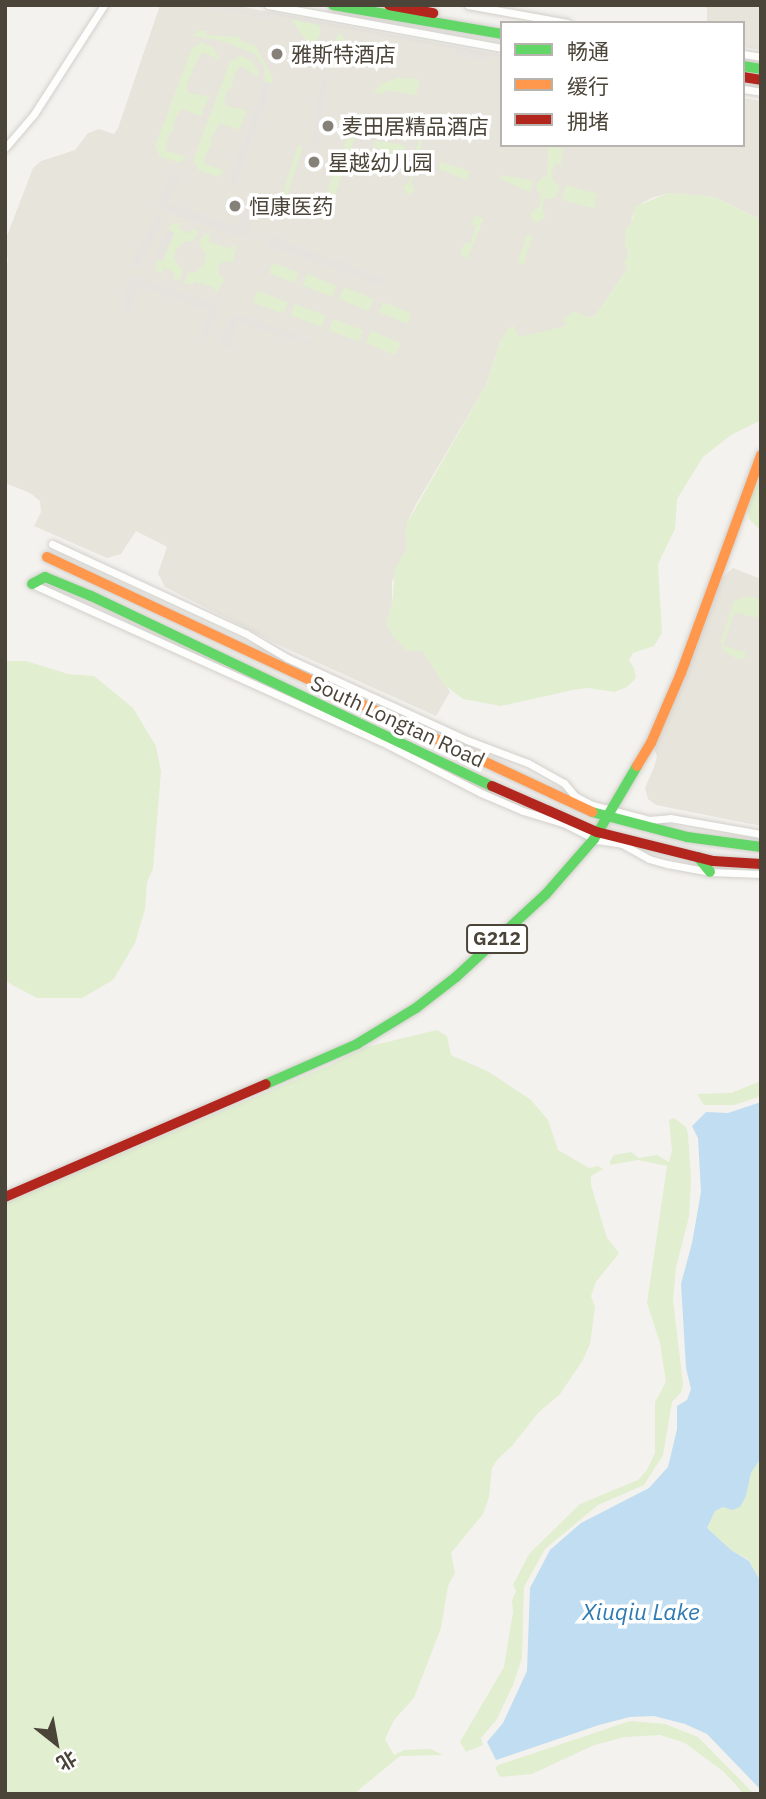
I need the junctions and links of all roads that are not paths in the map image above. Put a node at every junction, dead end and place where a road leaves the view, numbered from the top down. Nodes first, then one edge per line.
1 (104, 5) edge
2 (268, 5) edge
3 (332, 5) edge
4 (389, 5) edge
5 (468, 5) edge
6 (404, 6) edge
7 (556, 21) edge
8 (500, 26) edge
9 (500, 34) edge
10 (500, 48) edge
11 (5, 148) edge
12 (761, 455) edge
13 (52, 544) dead end
14 (47, 557) dead end
15 (32, 584) joint
16 (287, 658) junction
17 (288, 671) junction
18 (541, 787) junction
19 (534, 803) junction
20 (609, 813) junction
21 (677, 834) junction
22 (761, 834) edge
23 (596, 835) junction
24 (761, 847) edge
25 (672, 851) junction
26 (698, 857) junction
27 (761, 864) edge
28 (710, 872) junction
29 (761, 874) edge
30 (5, 1197) edge

1 - 11 street
2 - 10 street
3 - 9 main road
4 - 6 main road
5 - 7 street
6 - 8 main road
12 - 20 main road, G212
13 - 16 street
14 - 17 main road, South Longtan Road
15 - 19 main road, South Longtan Road
15 - 23 street
16 - 17 main road
16 - 20 street
17 - 18 main road, South Longtan Road
18 - 19 main road
18 - 20 main road, South Longtan Road
19 - 23 main road, South Longtan Road
20 - 21 main road, South Longtan Road
20 - 22 street
20 - 23 main road, G212
21 - 24 main road, South Longtan Road
21 - 25 main road
23 - 25 main road, South Longtan Road
23 - 28 street
23 - 30 main road, G212
25 - 26 main road, South Longtan Road
26 - 27 main road, South Longtan Road
26 - 28 main road
28 - 29 street

